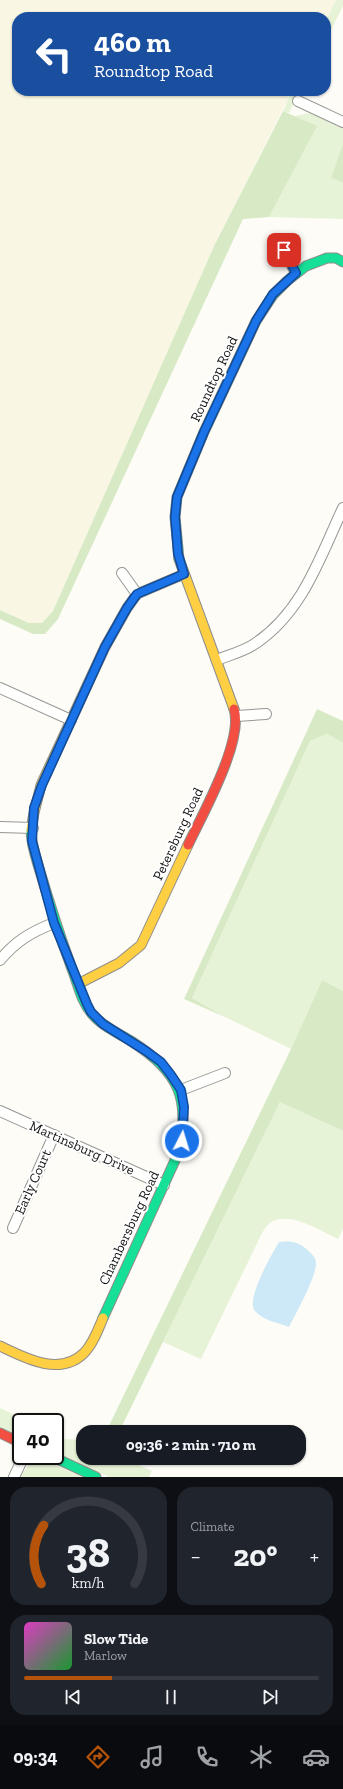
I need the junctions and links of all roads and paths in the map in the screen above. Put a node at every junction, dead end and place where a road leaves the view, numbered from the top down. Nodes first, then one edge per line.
1 (298, 101) dead end
2 (343, 122) edge
3 (278, 239) dead end
4 (343, 262) edge
5 (296, 273) junction
6 (343, 508) edge
7 (122, 574) dead end
8 (184, 574) junction
9 (137, 594) junction
10 (217, 660) junction
11 (0, 688) edge
12 (266, 714) dead end
13 (236, 716) junction
14 (71, 720) junction
15 (0, 826) edge
16 (32, 828) junction
17 (54, 923) junction
18 (0, 960) edge
19 (78, 984) junction
20 (225, 1073) dead end
21 (181, 1090) junction
22 (0, 1111) edge
23 (54, 1135) junction
24 (164, 1184) junction
25 (13, 1228) dead end
26 (0, 1346) edge
27 (0, 1433) edge
28 (12, 1439) edge
29 (64, 1462) edge
30 (20, 1465) edge
31 (14, 1477) edge
32 (96, 1477) edge

1 - 2 street
3 - 5 street
4 - 5 street, Roundtop Road
5 - 8 street, Roundtop Road
6 - 10 street
7 - 9 street
8 - 9 street
8 - 10 street, Roundtop Road
9 - 14 street, Chambersburg Road
10 - 13 street, Petersburg Road
11 - 14 street
12 - 13 street
13 - 19 street, Petersburg Road
14 - 16 street, Chambersburg Road
15 - 16 street
16 - 17 street, Chambersburg Road
17 - 18 street
17 - 19 street, Chambersburg Road
19 - 21 street, Chambersburg Road
20 - 21 street
21 - 24 street, Chambersburg Road
22 - 23 street, Martinsburg Drive
23 - 24 street, Martinsburg Drive
23 - 25 street, Early Court
24 - 26 street, Chambersburg Road
27 - 28 street
29 - 32 street
30 - 31 street

